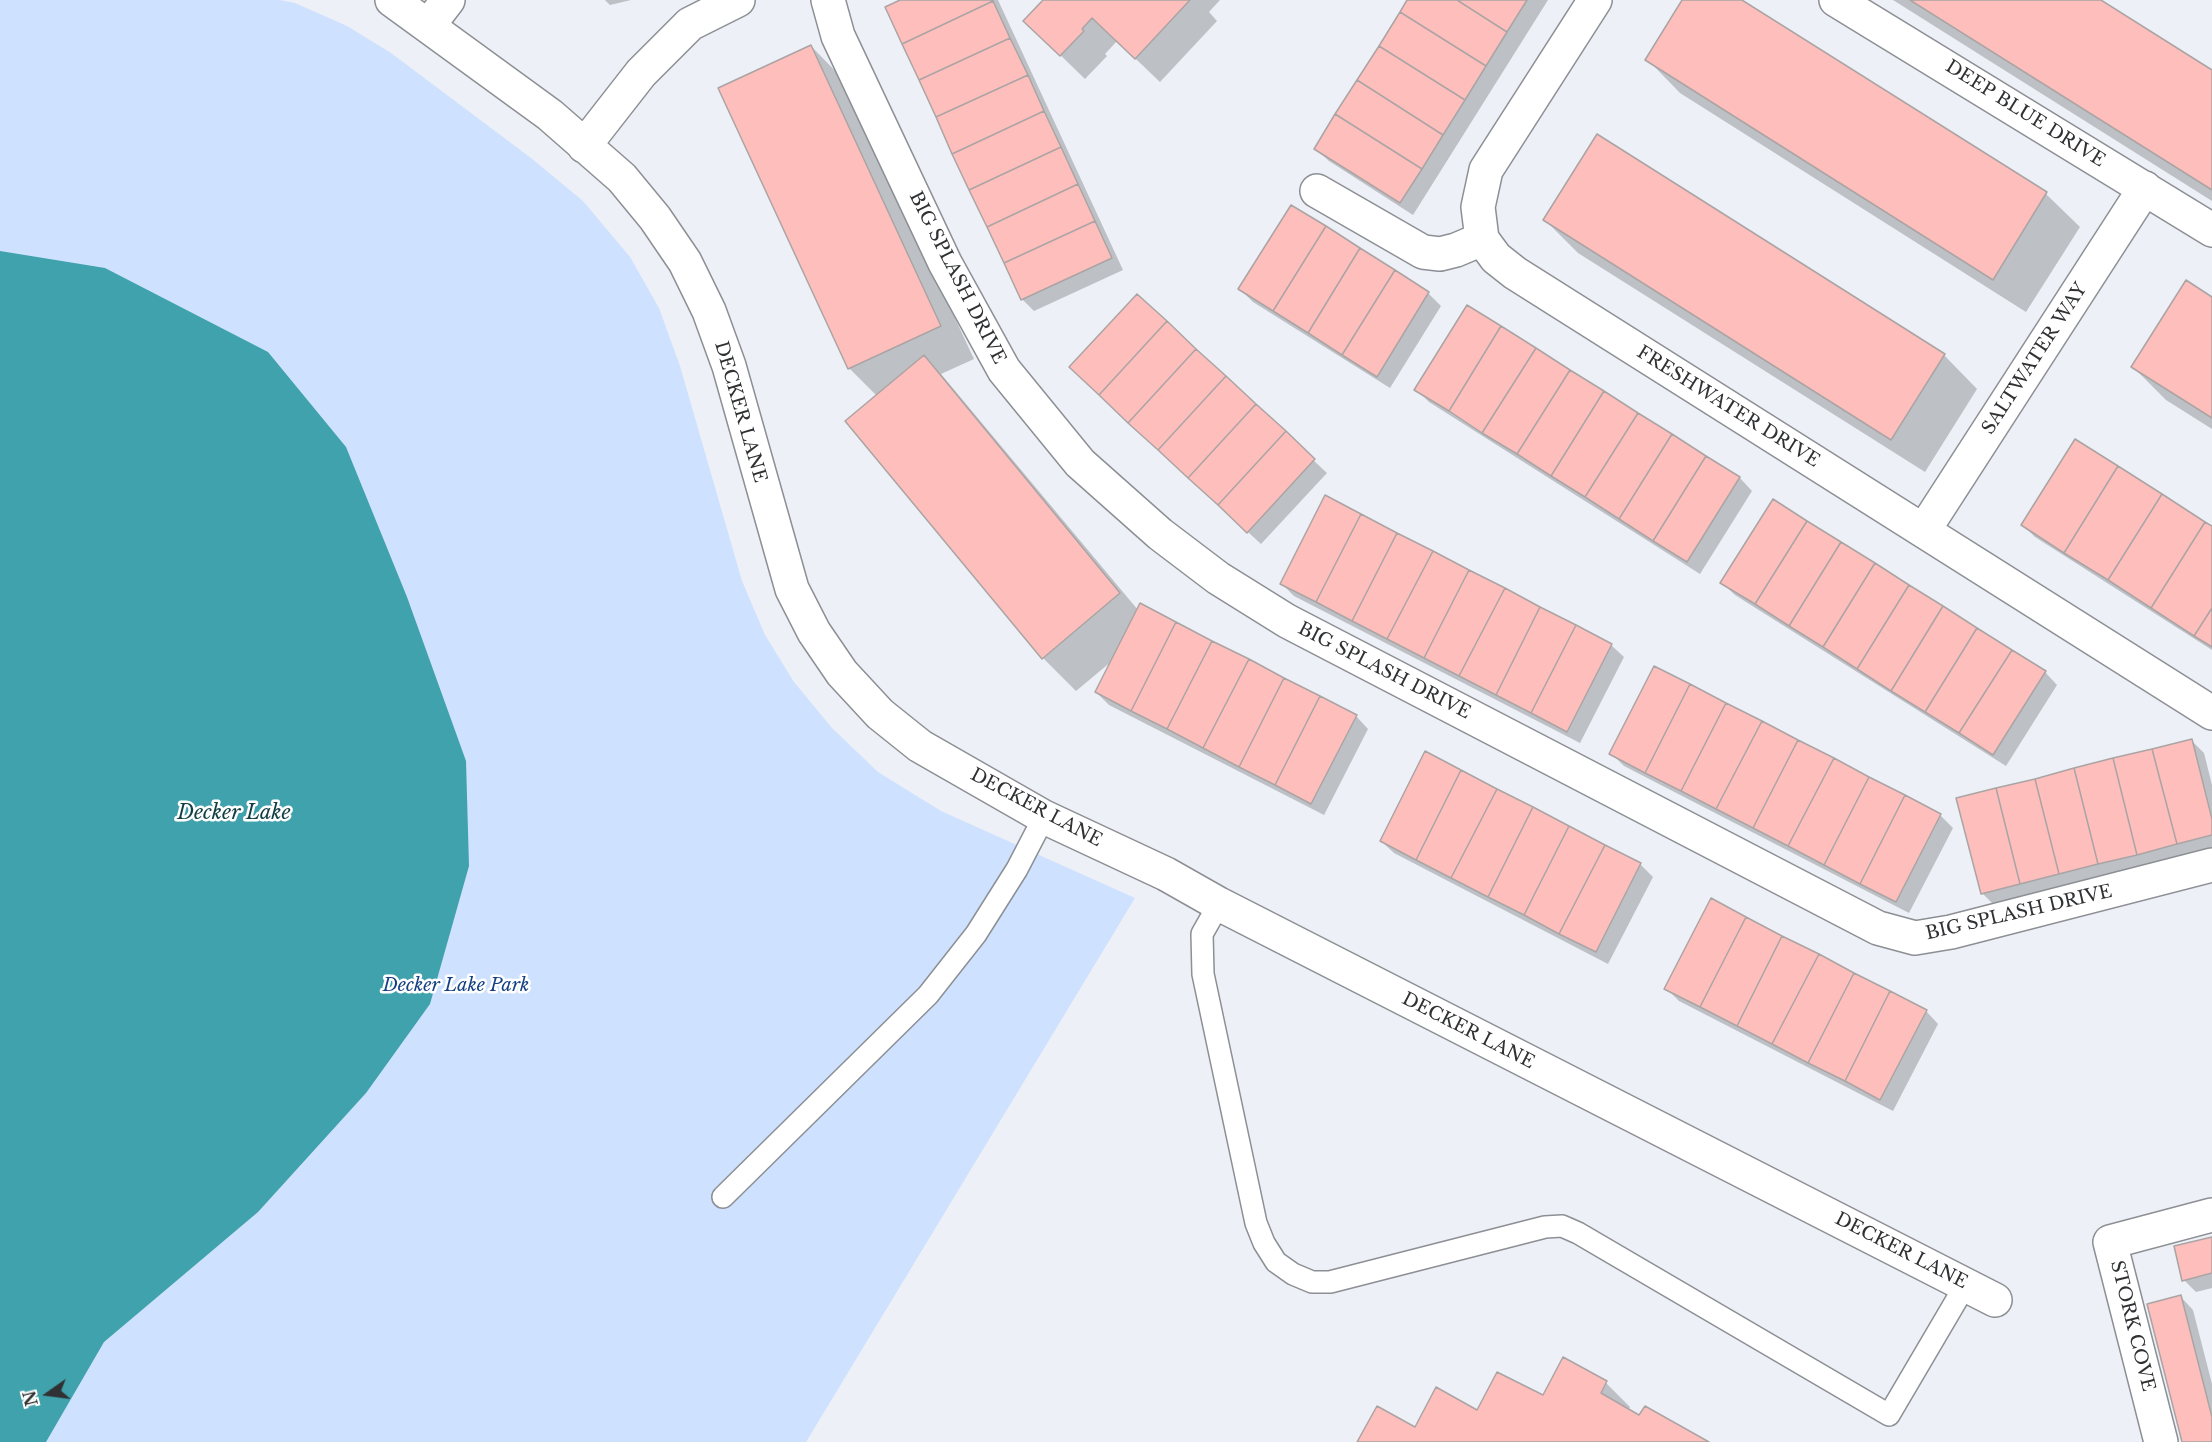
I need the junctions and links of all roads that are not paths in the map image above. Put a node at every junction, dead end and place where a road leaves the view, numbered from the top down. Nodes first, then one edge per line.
1 (392, 0) edge
2 (448, 0) edge
3 (738, 0) edge
4 (828, 0) edge
5 (1595, 0) edge
6 (1836, 0) edge
7 (428, 26) junction
8 (585, 146) junction
9 (2145, 188) junction
10 (1317, 190) dead end
11 (2212, 230) edge
12 (1482, 239) junction
13 (1924, 531) junction
14 (2212, 713) edge
15 (1044, 817) junction
16 (2212, 865) edge
17 (1219, 904) junction
18 (723, 1197) dead end
19 (2212, 1215) edge
20 (1966, 1284) junction
21 (1995, 1300) dead end
22 (2161, 1442) edge

1 - 7 street, DECKER LANE
2 - 7 street
3 - 8 street
4 - 16 street, BIG SPLASH DRIVE
5 - 12 street
6 - 9 street, DEEP BLUE DRIVE
7 - 8 street, DECKER LANE
8 - 15 street, DECKER LANE
9 - 11 street, DEEP BLUE DRIVE
9 - 13 street, SALTWATER WAY
10 - 12 street
12 - 13 street, FRESHWATER DRIVE
13 - 14 street, FRESHWATER DRIVE
15 - 17 street, DECKER LANE
15 - 18 lane
17 - 20 street, DECKER LANE
17 - 20 lane
19 - 22 street, STORK COVE
20 - 21 street, DECKER LANE

